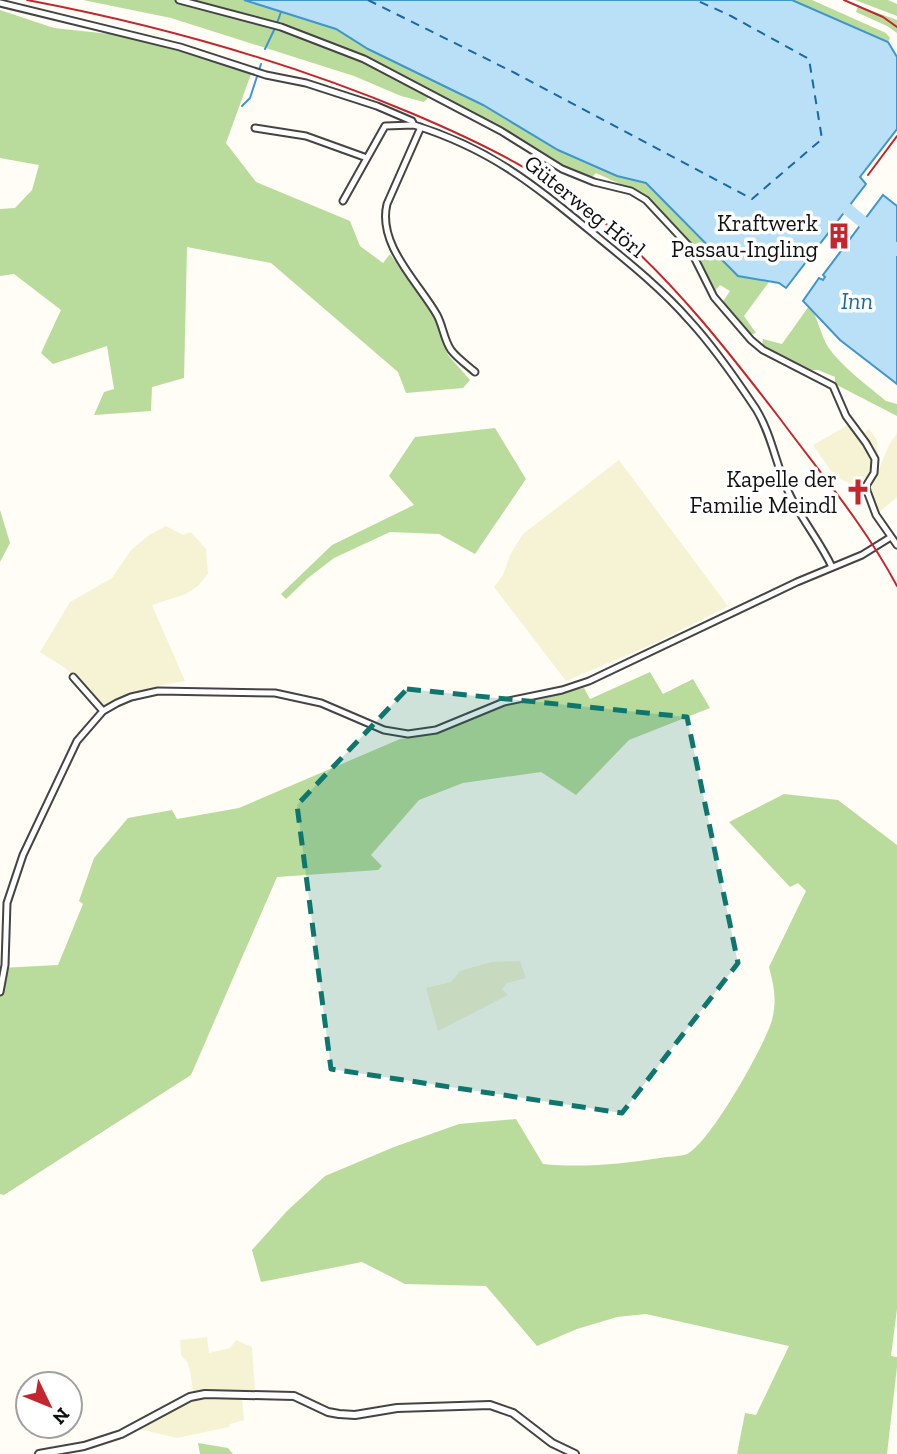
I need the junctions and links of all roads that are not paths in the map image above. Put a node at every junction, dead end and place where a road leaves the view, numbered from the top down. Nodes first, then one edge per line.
1 (179, 0) edge
2 (0, 3) edge
3 (418, 126) junction
4 (255, 128) dead end
5 (367, 158) junction
6 (343, 201) dead end
7 (475, 372) dead end
8 (891, 537) junction
9 (897, 545) edge
10 (832, 567) junction
11 (73, 677) dead end
12 (103, 711) junction
13 (0, 992) edge
14 (39, 1454) edge
15 (575, 1454) edge

1 - 8 street
2 - 3 street, Güterweg Hörl
3 - 5 street
3 - 7 street
3 - 10 street, Güterweg Hörl
4 - 5 street
5 - 6 street
8 - 9 street
8 - 10 street
10 - 12 street
11 - 12 street
12 - 13 street
14 - 15 street

